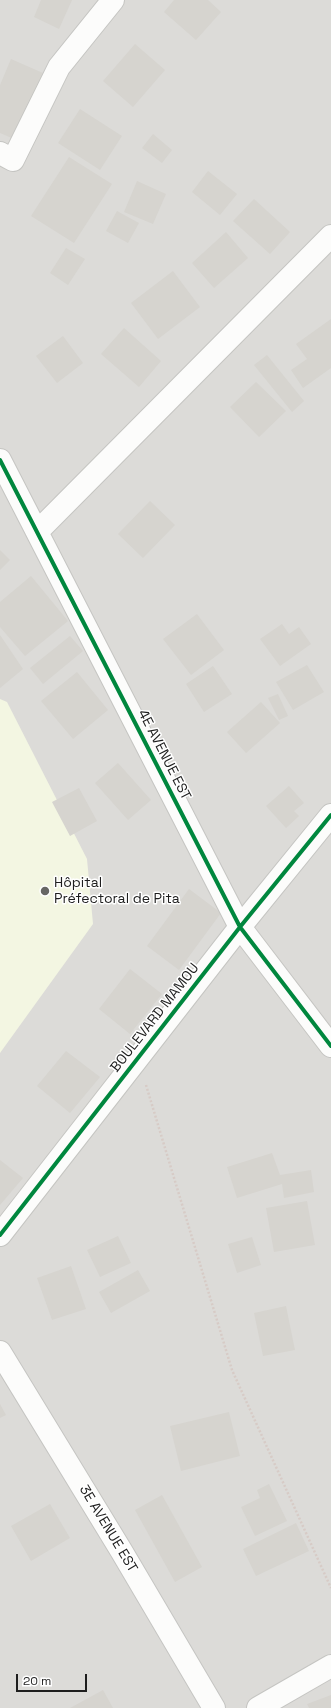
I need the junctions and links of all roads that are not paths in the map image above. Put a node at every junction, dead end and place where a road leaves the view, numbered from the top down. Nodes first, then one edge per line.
1 (113, 0) edge
2 (0, 153) edge
3 (329, 243) edge
4 (0, 460) edge
5 (37, 532) junction
6 (331, 815) edge
7 (240, 927) junction
8 (331, 1046) edge
9 (0, 1235) edge
10 (0, 1352) edge
11 (331, 1666) edge
12 (214, 1708) edge
13 (258, 1708) edge

1 - 2 street
3 - 5 street
4 - 5 street, 4E AVENUE EST
5 - 7 street, 4E AVENUE EST
6 - 7 street, BOULEVARD MAMOU
7 - 8 street, 4E AVENUE EST
7 - 9 street, BOULEVARD MAMOU
10 - 12 street, 3E AVENUE EST
11 - 13 street

